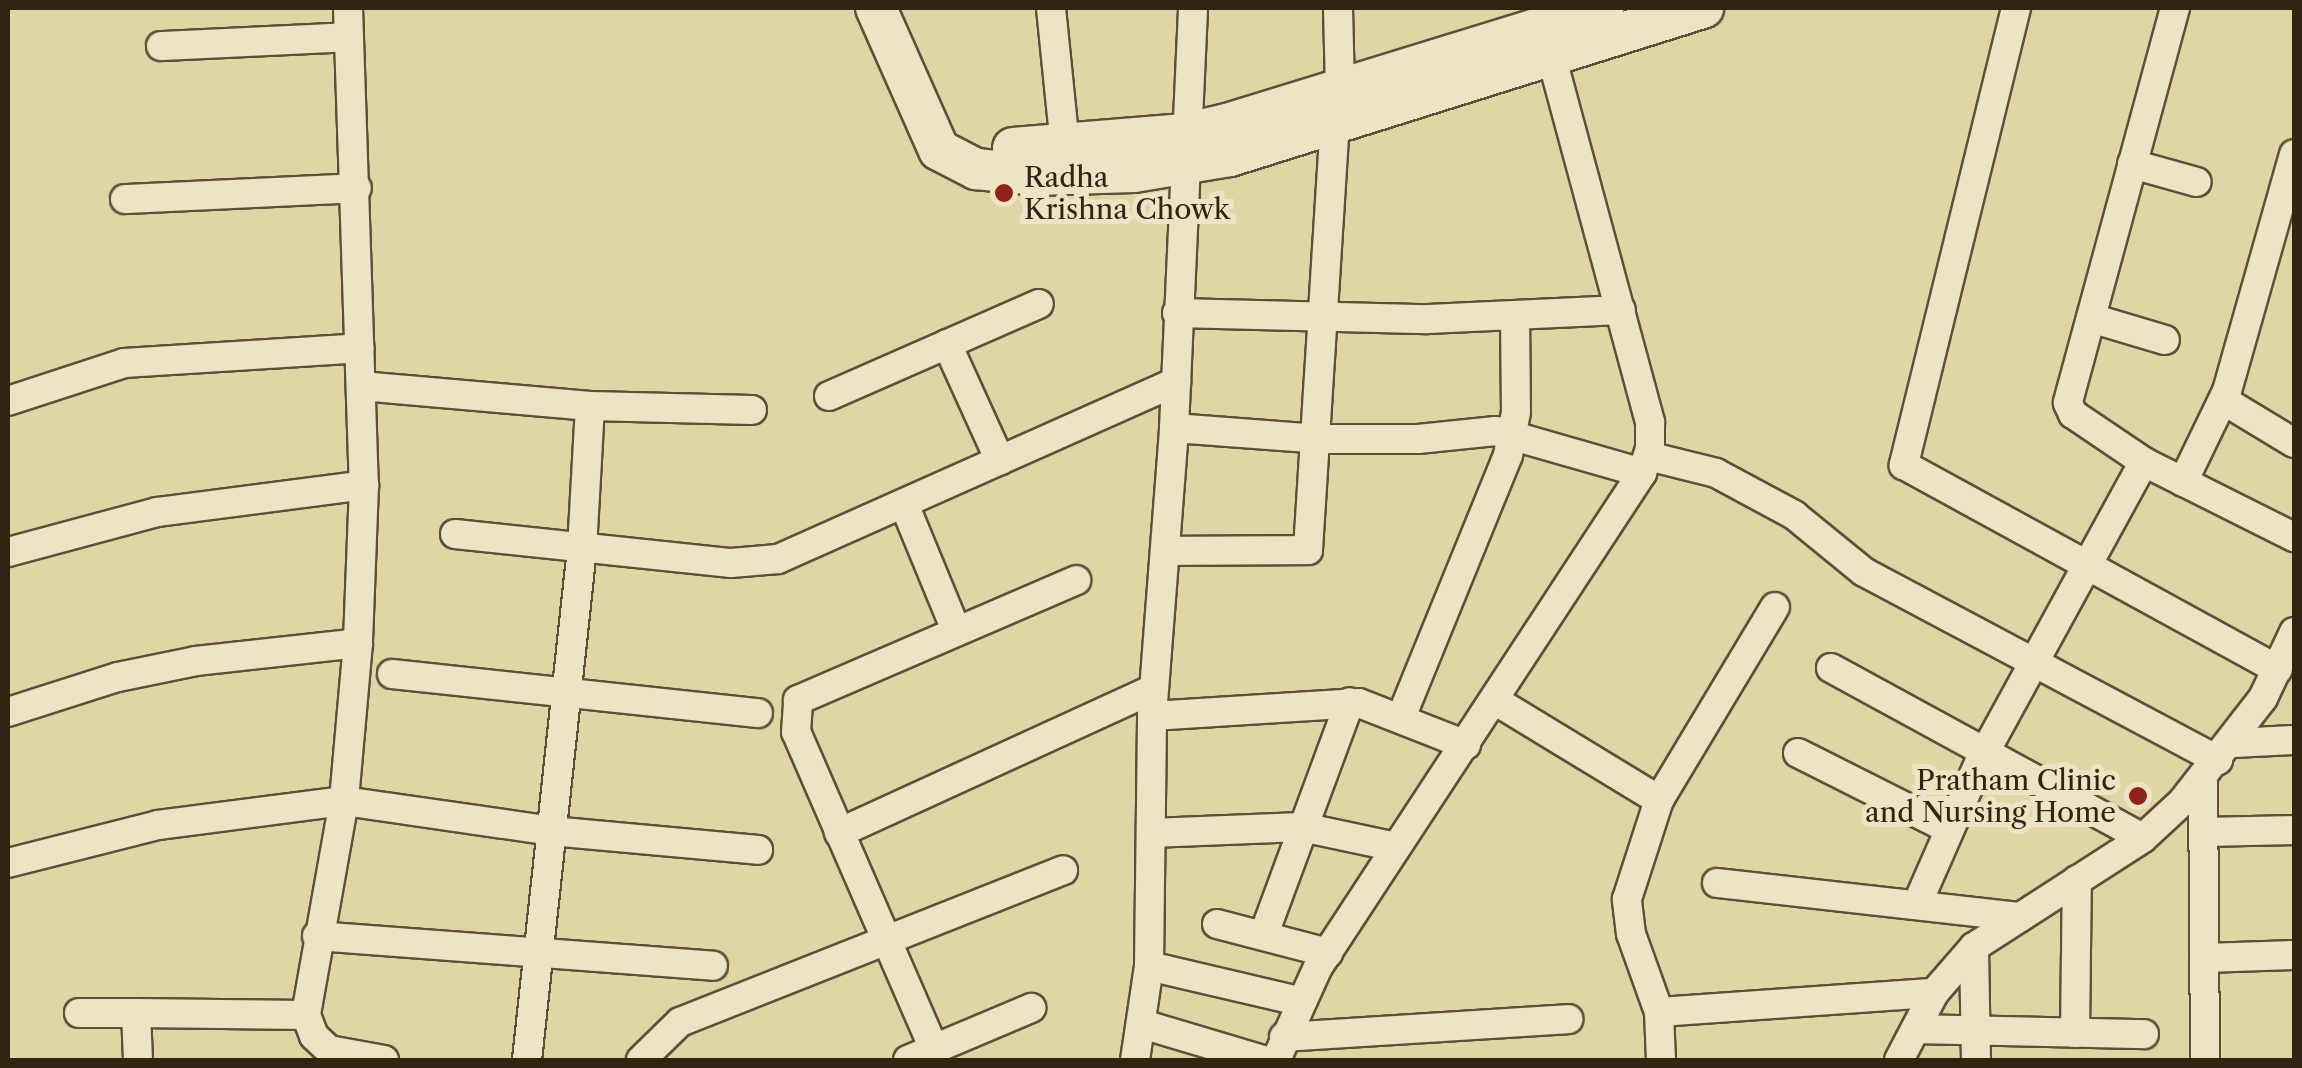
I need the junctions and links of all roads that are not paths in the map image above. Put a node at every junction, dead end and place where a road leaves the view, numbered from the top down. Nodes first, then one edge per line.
1 (348, 8) edge
2 (876, 8) edge
3 (904, 8) edge
4 (1051, 8) edge
5 (1193, 8) edge
6 (1338, 8) edge
7 (1604, 8) edge
8 (1703, 8) edge
9 (2016, 8) edge
10 (2175, 8) edge
11 (349, 37) junction
12 (161, 46) dead end
13 (1551, 55) junction
14 (1338, 106) junction
15 (1065, 147) junction
16 (1184, 150) junction
17 (2294, 154) edge
18 (2132, 164) junction
19 (2197, 182) dead end
20 (356, 188) junction
21 (125, 198) dead end
22 (2285, 221) edge
23 (1038, 304) dead end
24 (1621, 310) junction
25 (1177, 313) junction
26 (1323, 318) junction
27 (1516, 318) junction
28 (2091, 318) junction
29 (2165, 340) dead end
30 (947, 344) junction
31 (360, 348) junction
32 (1176, 382) junction
33 (361, 386) junction
34 (829, 396) dead end
35 (2223, 400) junction
36 (8, 402) edge
37 (590, 406) junction
38 (752, 410) dead end
39 (1174, 428) junction
40 (1513, 436) junction
41 (1319, 438) junction
42 (2294, 443) edge
43 (1000, 461) junction
44 (2144, 462) junction
45 (1645, 464) junction
46 (2183, 482) junction
47 (364, 485) junction
48 (904, 504) junction
49 (455, 534) dead end
50 (2294, 537) edge
51 (582, 548) junction
52 (1165, 551) junction
53 (8, 552) edge
54 (2090, 567) junction
55 (1076, 580) dead end
56 (1775, 607) dead end
57 (956, 630) junction
58 (2294, 632) edge
59 (358, 643) junction
60 (2035, 662) junction
61 (1831, 668) dead end
62 (2278, 670) junction
63 (392, 674) dead end
64 (565, 692) junction
65 (1496, 701) junction
66 (1153, 702) junction
67 (1350, 702) junction
68 (8, 712) edge
69 (758, 712) dead end
70 (1402, 715) junction
71 (2294, 740) edge
72 (1466, 745) junction
73 (1988, 748) junction
74 (1798, 753) dead end
75 (2218, 759) junction
76 (1658, 800) junction
77 (344, 801) junction
78 (1302, 826) junction
79 (1949, 829) junction
80 (2294, 830) edge
81 (551, 831) junction
82 (2205, 832) junction
83 (840, 833) junction
84 (1151, 833) junction
85 (2143, 838) junction
86 (1396, 847) junction
87 (758, 850) dead end
88 (8, 863) edge
89 (1063, 870) dead end
90 (2077, 880) junction
91 (1717, 883) dead end
92 (1918, 902) junction
93 (2020, 916) junction
94 (1217, 924) dead end
95 (1264, 934) junction
96 (316, 936) junction
97 (888, 942) junction
98 (1974, 947) junction
99 (1328, 952) junction
100 (539, 955) junction
101 (2294, 955) edge
102 (2205, 958) junction
103 (713, 966) dead end
104 (1149, 966) junction
105 (1934, 993) junction
106 (1298, 1001) junction
107 (1032, 1008) dead end
108 (1659, 1012) junction
109 (79, 1013) dead end
110 (136, 1014) junction
111 (306, 1015) junction
112 (1568, 1019) dead end
113 (1142, 1024) junction
114 (1916, 1030) junction
115 (1977, 1031) junction
116 (2075, 1033) junction
117 (2144, 1034) dead end
118 (1280, 1049) edge
119 (921, 1055) edge
120 (138, 1060) edge
121 (384, 1060) edge
122 (526, 1060) edge
123 (641, 1060) edge
124 (1135, 1060) edge
125 (1264, 1060) edge
126 (1661, 1060) edge
127 (1898, 1060) edge
128 (1976, 1060) edge
129 (2205, 1060) edge

1 - 11 street
2 - 16 street
3 - 15 street
4 - 15 street
5 - 16 street
6 - 14 street
7 - 14 street
8 - 13 street
9 - 54 street
10 - 18 street
11 - 12 street
11 - 20 street
13 - 14 street
13 - 24 street
14 - 16 street
14 - 26 street
15 - 16 street
16 - 25 street
17 - 22 street
18 - 19 street
18 - 28 street
20 - 21 street
20 - 31 street
22 - 35 street
23 - 30 street
24 - 27 street
24 - 45 street
25 - 26 street
25 - 32 street
26 - 27 street
26 - 41 street
27 - 40 street
28 - 29 street
28 - 44 street
30 - 34 street
30 - 43 street
31 - 33 street
31 - 36 street
32 - 39 street
32 - 43 street
33 - 37 street
33 - 47 street
35 - 42 street
35 - 46 street
37 - 38 street
37 - 51 street
39 - 41 street
39 - 52 street
40 - 41 street
40 - 45 street
40 - 70 street
41 - 52 street
43 - 48 street
44 - 46 street
44 - 54 street
45 - 60 street
45 - 65 street
46 - 50 street
47 - 53 street
47 - 59 street
48 - 51 street
48 - 57 street
49 - 51 street
51 - 64 street
52 - 66 street
54 - 60 street
54 - 62 street
55 - 57 street
56 - 76 street
57 - 83 street
58 - 62 street
59 - 68 street
59 - 77 street
60 - 73 street
60 - 75 street
61 - 73 street
62 - 75 street
63 - 64 street
64 - 69 street
64 - 81 street
65 - 72 street
65 - 76 street
66 - 67 street
66 - 83 street
66 - 84 street
67 - 70 street
67 - 78 street
70 - 72 street
71 - 75 street
72 - 86 street
73 - 79 street
73 - 85 street
74 - 79 street
75 - 82 street
75 - 85 street
76 - 108 street
77 - 81 street
77 - 88 street
77 - 96 street
78 - 84 street
78 - 86 street
78 - 95 street
79 - 92 street
80 - 82 street
81 - 87 street
81 - 100 street
82 - 102 street
83 - 97 street
84 - 104 street
85 - 90 street
86 - 99 street
89 - 97 street
90 - 93 street
90 - 116 street
91 - 92 street
92 - 93 street
93 - 98 street
94 - 95 street
95 - 99 street
96 - 100 street
96 - 111 street
97 - 119 street
97 - 123 street
98 - 105 street
98 - 115 street
99 - 106 street
100 - 103 street
100 - 122 street
101 - 102 street
102 - 129 street
104 - 106 street
104 - 113 street
105 - 108 street
105 - 114 street
106 - 118 street
107 - 119 street
108 - 126 street
109 - 110 street
110 - 111 street
110 - 120 street
111 - 121 street
112 - 118 street
113 - 124 street
113 - 125 street
114 - 115 street
114 - 127 street
115 - 116 street
115 - 128 street
116 - 117 street

